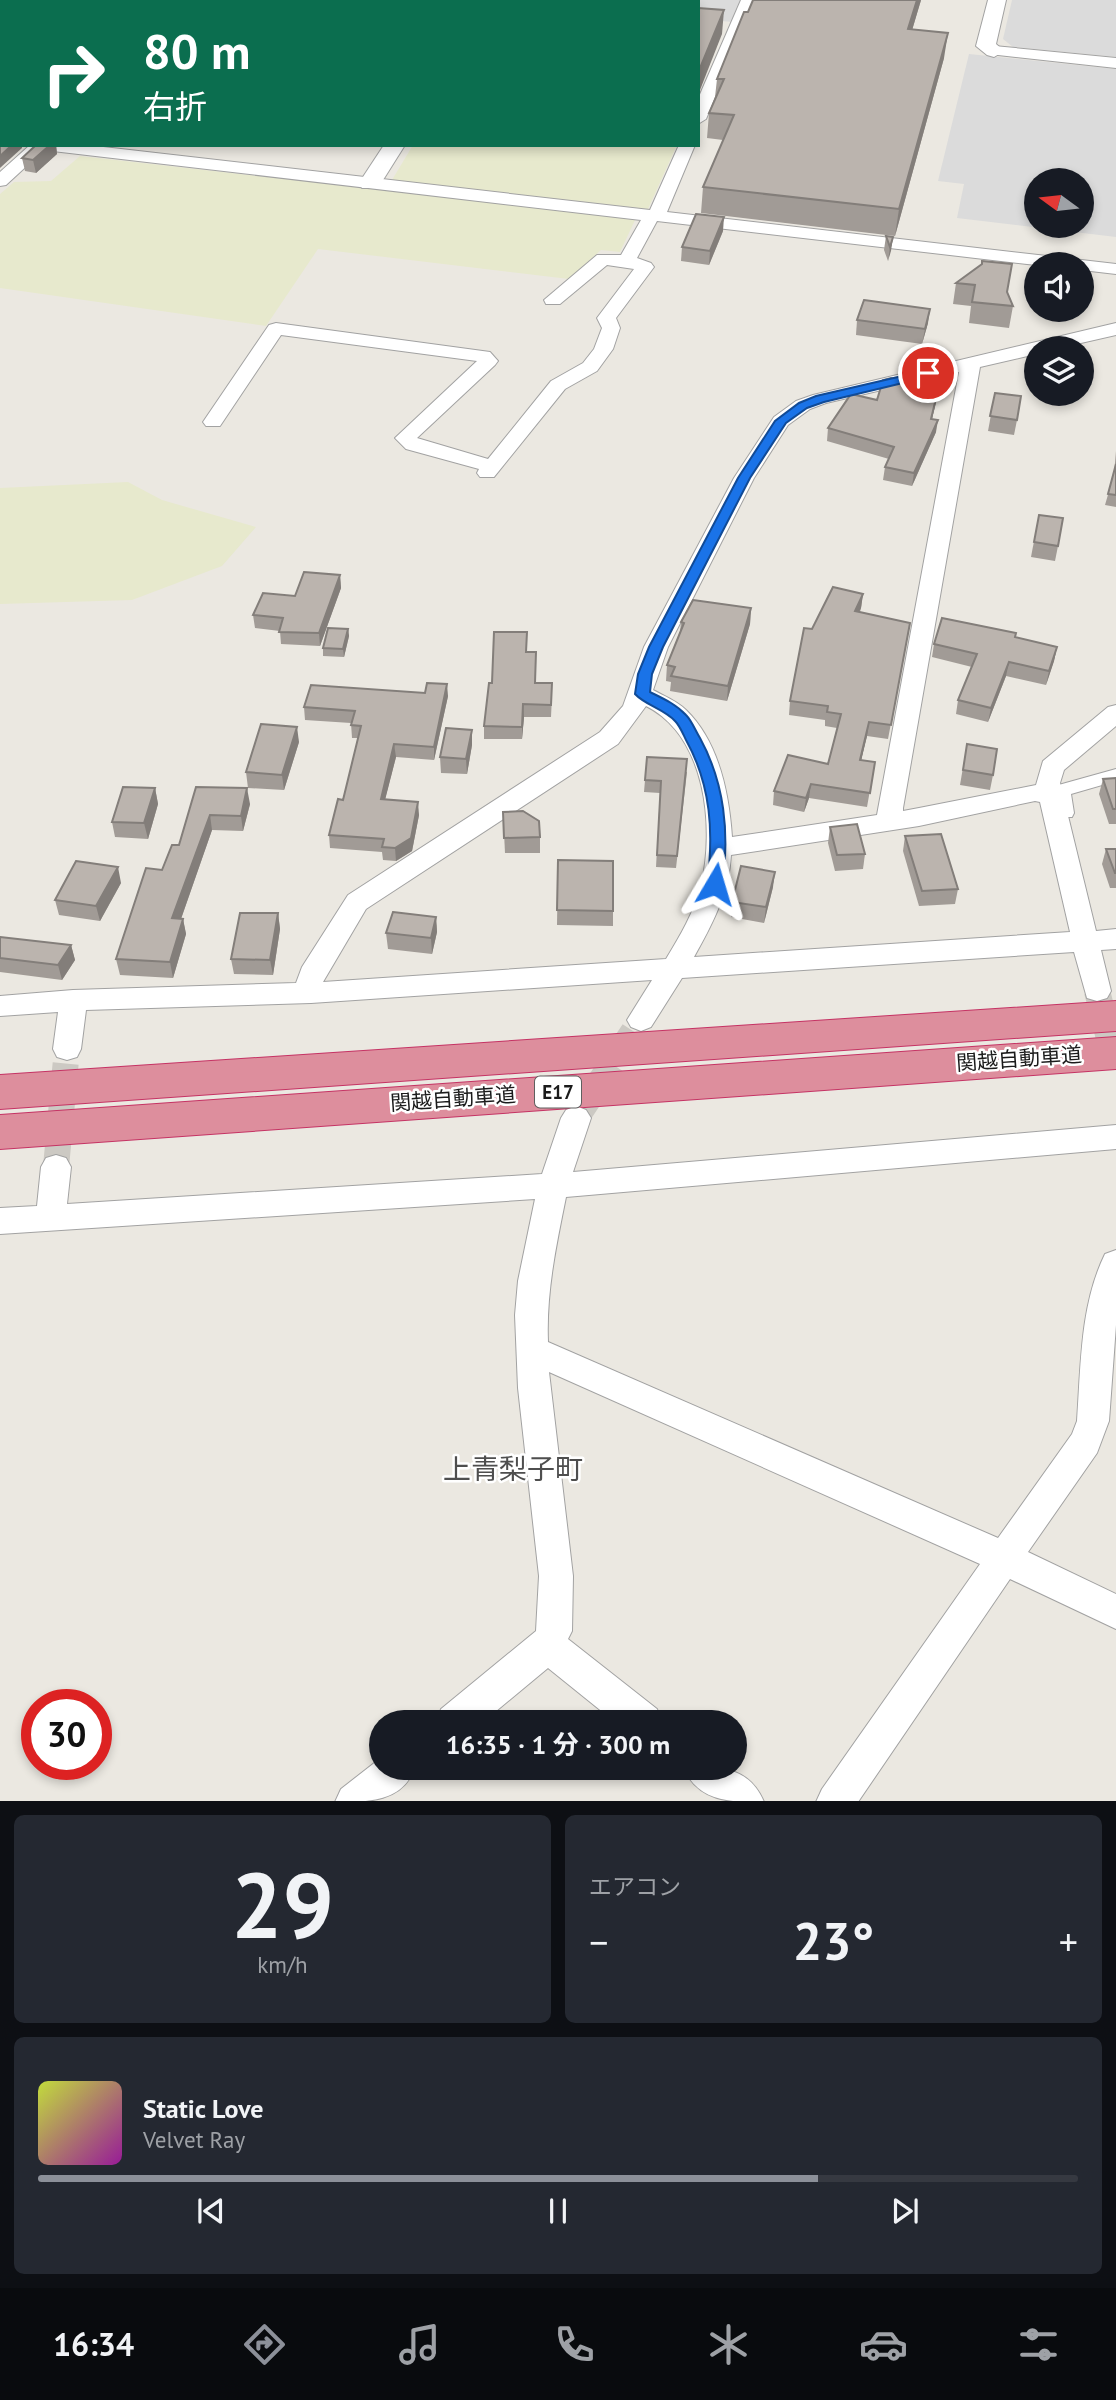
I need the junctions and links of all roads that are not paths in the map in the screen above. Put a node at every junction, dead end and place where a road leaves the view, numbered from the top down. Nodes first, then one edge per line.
1 (748, 0) edge
2 (998, 0) edge
3 (994, 51) joint
4 (1116, 63) edge
5 (700, 112) edge
6 (38, 147) edge
7 (57, 147) edge
8 (394, 147) edge
9 (686, 147) edge
10 (0, 181) edge
11 (370, 183) junction
12 (654, 215) junction
13 (1024, 258) edge
14 (627, 261) junction
15 (1094, 267) edge
16 (1116, 270) edge
17 (553, 300) dead end
18 (1116, 329) edge
19 (967, 364) junction
20 (213, 422) dead end
21 (489, 469) joint
22 (642, 694) junction
23 (1116, 713) edge
24 (1116, 775) edge
25 (1048, 794) junction
26 (895, 820) junction
27 (719, 848) junction
28 (1098, 935) edge
29 (674, 969) junction
30 (312, 993) junction
31 (73, 1000) junction
32 (1107, 1003) edge
33 (0, 1006) edge
34 (641, 1020) tunnel mouth
35 (67, 1049) tunnel mouth
36 (1116, 1053) edge
37 (0, 1092) edge
38 (576, 1118) tunnel mouth
39 (0, 1132) edge
40 (1116, 1137) edge
41 (56, 1167) tunnel mouth
42 (553, 1186) junction
43 (51, 1217) junction
44 (0, 1221) edge
45 (1116, 1263) edge
46 (532, 1356) junction
47 (1005, 1558) junction
48 (1116, 1612) edge
49 (548, 1645) junction
50 (469, 1710) edge
51 (629, 1710) edge
52 (382, 1780) edge
53 (718, 1780) edge
54 (355, 1801) edge
55 (745, 1801) edge
56 (835, 1801) edge

1 - 5 street
2 - 3 street
3 - 4 street
6 - 10 street
7 - 11 street
8 - 11 street
9 - 12 street
11 - 12 street
12 - 13 street
12 - 14 street
14 - 17 street
14 - 21 street
15 - 16 street
18 - 19 street
19 - 22 street
19 - 26 street
20 - 21 street
22 - 27 street
22 - 30 street
23 - 25 street
24 - 28 street
25 - 26 street
25 - 28 street
26 - 27 street
27 - 29 street
28 - 29 street
28 - 32 street
29 - 30 street
29 - 34 street
30 - 31 street
31 - 33 street
31 - 35 street
32 - 37 highway, 関越自動車道 / E17
36 - 39 highway, 関越自動車道 / E17
38 - 42 street
40 - 42 street
41 - 43 street
42 - 43 street
42 - 46 street
43 - 44 street
45 - 47 street
46 - 47 street
46 - 49 street
47 - 48 street
47 - 56 street
49 - 50 street
49 - 51 street
52 - 54 street
53 - 55 street

